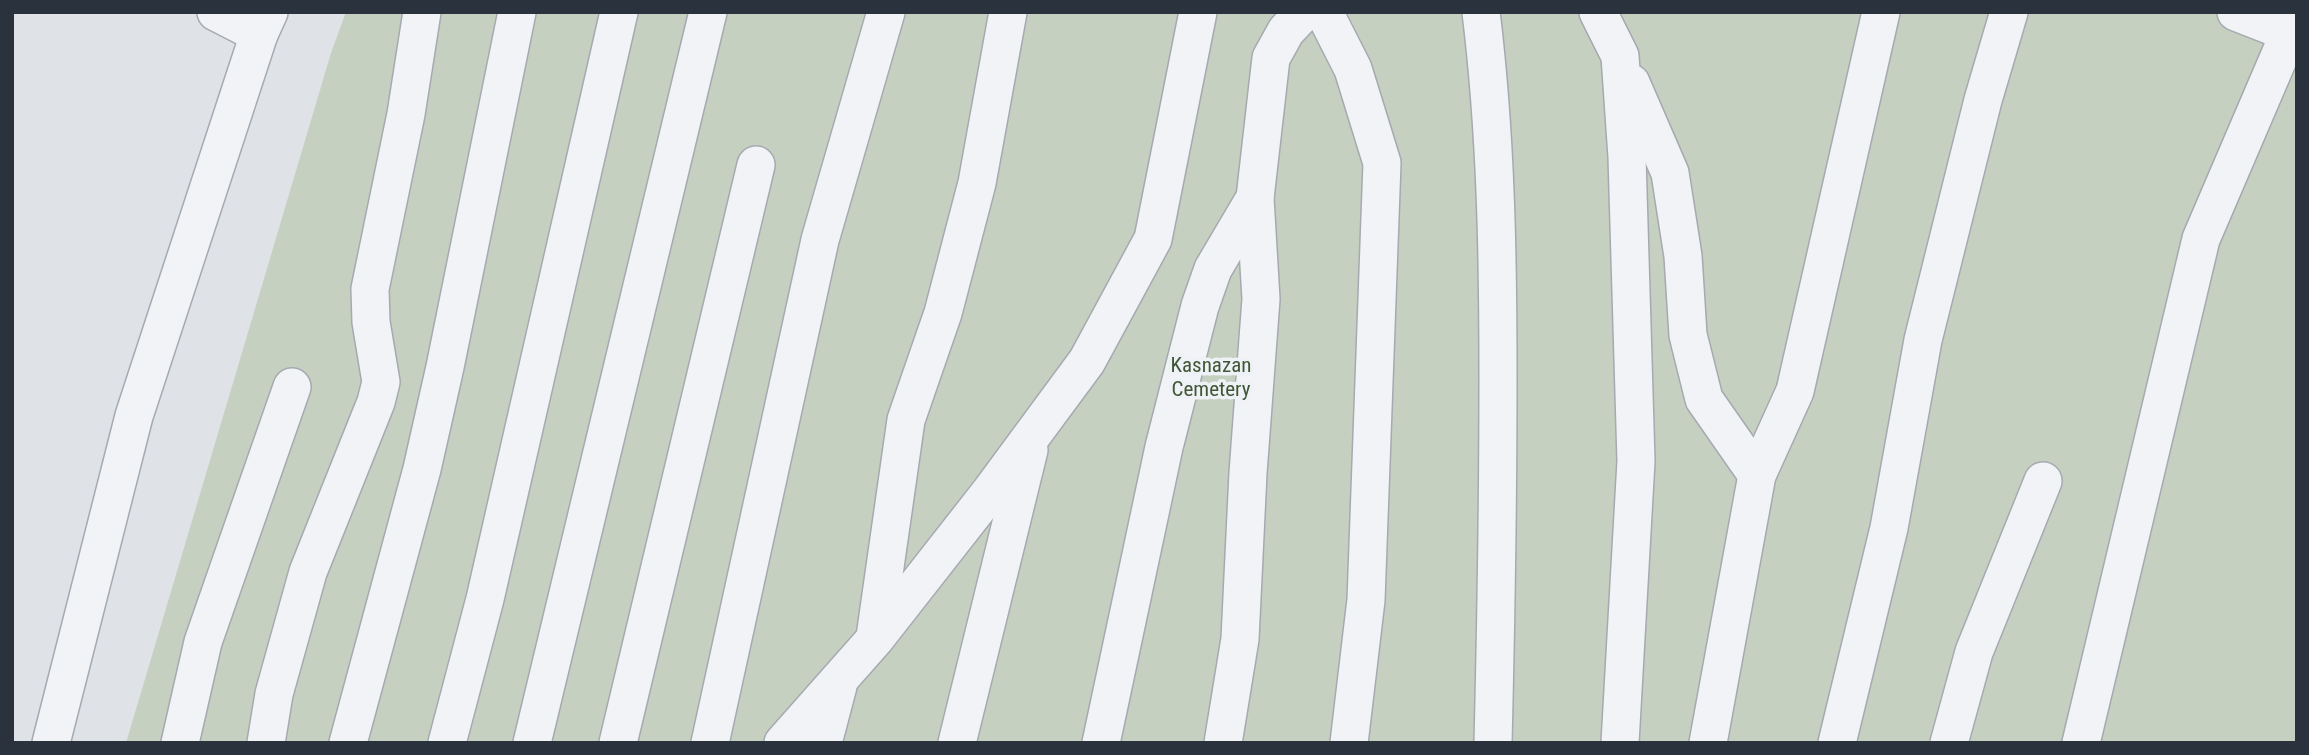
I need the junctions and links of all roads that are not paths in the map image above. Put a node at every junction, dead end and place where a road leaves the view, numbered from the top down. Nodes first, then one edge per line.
1 (216, 12) edge
2 (422, 12) edge
3 (517, 12) edge
4 (619, 12) edge
5 (708, 12) edge
6 (886, 12) edge
7 (1008, 12) edge
8 (1199, 12) edge
9 (1304, 12) edge
10 (1324, 12) edge
11 (1481, 12) edge
12 (1598, 12) edge
13 (1881, 12) edge
14 (2009, 12) edge
15 (2236, 12) edge
16 (264, 23) edge
17 (2294, 28) edge
18 (1620, 56) junction
19 (756, 165) dead end
20 (1255, 198) junction
21 (292, 387) dead end
22 (1034, 432) junction
23 (1757, 475) junction
24 (2043, 481) dead end
25 (875, 639) junction
26 (840, 679) junction
27 (51, 743) edge
28 (180, 743) edge
29 (266, 743) edge
30 (348, 743) edge
31 (447, 743) edge
32 (532, 743) edge
33 (618, 743) edge
34 (710, 743) edge
35 (783, 743) edge
36 (823, 743) edge
37 (957, 743) edge
38 (1101, 743) edge
39 (1223, 743) edge
40 (1349, 743) edge
41 (1493, 743) edge
42 (1620, 743) edge
43 (1708, 743) edge
44 (1837, 743) edge
45 (1949, 743) edge
46 (2081, 743) edge

1 - 16 street
2 - 29 street
3 - 30 street
4 - 31 street
5 - 32 street
6 - 34 street
7 - 25 street
8 - 22 street
9 - 20 street
10 - 40 street
11 - 41 street
12 - 18 street
13 - 23 street
14 - 44 street
15 - 17 street
16 - 27 street
17 - 46 street
18 - 23 street
18 - 42 street
19 - 33 street
20 - 38 street
20 - 39 street
21 - 28 street
22 - 25 street
22 - 37 street
23 - 43 street
24 - 45 street
25 - 26 street
26 - 35 street
26 - 36 street

